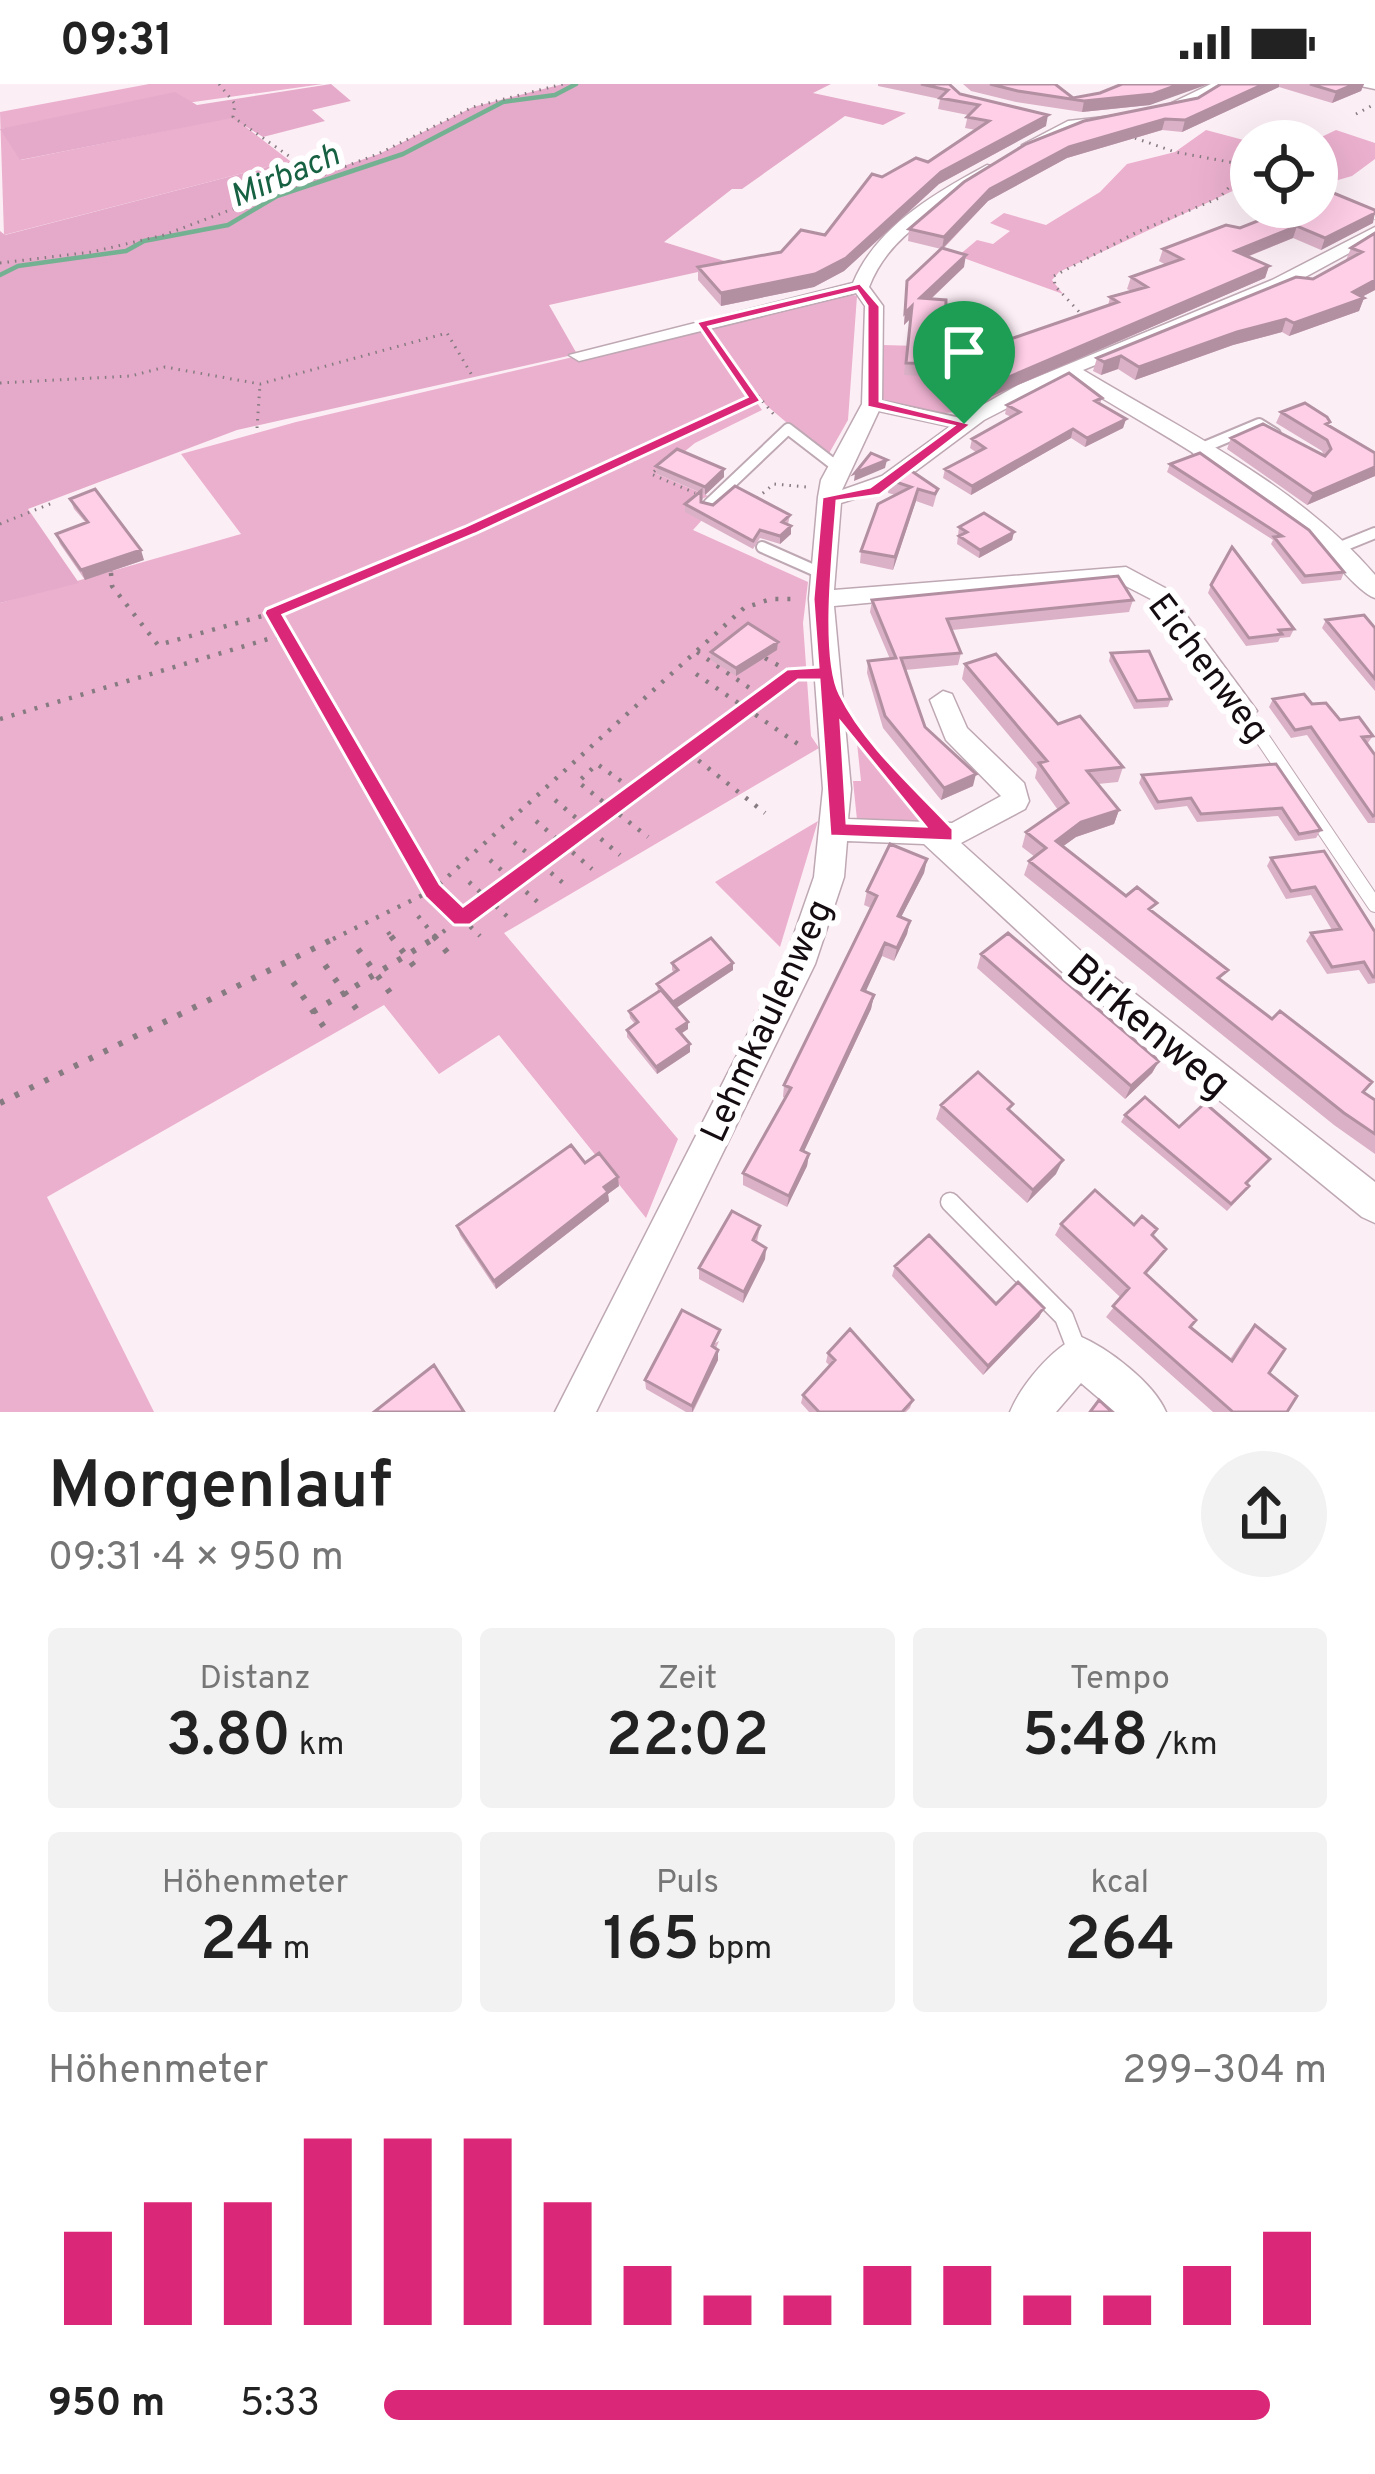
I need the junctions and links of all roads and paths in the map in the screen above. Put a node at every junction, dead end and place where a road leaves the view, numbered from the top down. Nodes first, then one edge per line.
1 (219, 84) edge
2 (563, 84) edge
3 (1223, 84) edge
4 (1358, 84) edge
5 (1375, 85) edge
6 (1375, 104) edge
7 (1039, 114) edge
8 (1356, 114) dead end
9 (1130, 122) junction
10 (1073, 124) junction
11 (1230, 162) edge
12 (316, 176) junction
13 (1230, 193) edge
14 (1338, 199) edge
15 (1375, 215) edge
16 (1375, 232) edge
17 (0, 262) edge
18 (860, 287) junction
19 (701, 325) junction
20 (1112, 348) junction
21 (579, 356) dead end
22 (1067, 369) junction
23 (473, 377) dead end
24 (0, 382) edge
25 (260, 384) junction
26 (755, 398) junction
27 (872, 404) junction
28 (776, 417) dead end
29 (964, 424) junction
30 (257, 428) dead end
31 (1297, 448) edge
32 (1198, 450) junction
33 (637, 455) junction
34 (626, 464) dead end
35 (664, 464) edge
36 (832, 484) junction
37 (55, 502) dead end
38 (711, 502) joint
39 (751, 503) edge
40 (0, 524) edge
41 (1375, 533) edge
42 (762, 548) dead end
43 (1338, 548) junction
44 (110, 562) edge
45 (822, 586) junction
46 (1375, 590) edge
47 (273, 613) junction
48 (285, 634) junction
49 (697, 652) junction
50 (765, 658) edge
51 (696, 674) dead end
52 (794, 674) junction
53 (828, 683) junction
54 (764, 698) junction
55 (943, 700) dead end
56 (749, 710) junction
57 (1244, 711) joint
58 (0, 719) edge
59 (800, 746) dead end
60 (689, 753) junction
61 (621, 781) dead end
62 (555, 800) dead end
63 (614, 810) junction
64 (765, 813) dead end
65 (536, 821) dead end
66 (588, 828) junction
67 (837, 830) junction
68 (939, 835) junction
69 (648, 837) dead end
70 (514, 842) dead end
71 (564, 845) junction
72 (620, 855) dead end
73 (490, 860) dead end
74 (539, 863) junction
75 (592, 869) dead end
76 (514, 881) junction
77 (469, 882) dead end
78 (568, 887) dead end
79 (433, 890) junction
80 (489, 899) junction
81 (541, 904) dead end
82 (1375, 905) edge
83 (418, 916) dead end
84 (462, 919) junction
85 (510, 919) dead end
86 (388, 932) dead end
87 (480, 936) dead end
88 (436, 938) junction
89 (358, 949) dead end
90 (407, 956) junction
91 (451, 957) dead end
92 (325, 964) dead end
93 (376, 974) junction
94 (420, 974) dead end
95 (293, 982) dead end
96 (344, 993) junction
97 (391, 994) dead end
98 (313, 1012) junction
99 (360, 1014) dead end
100 (328, 1033) dead end
101 (0, 1103) edge
102 (950, 1202) dead end
103 (1375, 1205) edge
104 (1079, 1356) junction
105 (575, 1412) edge
106 (1030, 1412) edge
107 (1146, 1412) edge

1 - 12 path
2 - 12 path
3 - 9 street
4 - 5 street
6 - 8 path
7 - 10 street
9 - 10 street
9 - 11 path
10 - 18 street
12 - 17 path
13 - 20 path
14 - 15 lane
16 - 20 street
18 - 19 street
18 - 27 street
19 - 21 street
19 - 26 path
20 - 22 street
22 - 29 street
22 - 32 street
23 - 25 path
24 - 25 path
25 - 30 path
26 - 28 path
26 - 33 path
27 - 29 lane
27 - 36 street
29 - 36 street
31 - 32 lane
32 - 43 street
33 - 34 path
33 - 47 path
35 - 38 path
36 - 38 lane
36 - 39 path
36 - 45 street, Lehmkaulenweg
37 - 40 path
41 - 43 lane
42 - 45 lane
43 - 46 street
44 - 47 path
45 - 49 path
45 - 53 street, Lehmkaulenweg
45 - 57 street, Eichenweg
47 - 48 path
48 - 58 path
48 - 79 path
49 - 54 path
49 - 79 path
50 - 52 path
51 - 56 path
52 - 53 path
52 - 54 path
53 - 67 street, Lehmkaulenweg
53 - 68 path
54 - 56 path
55 - 68 street
56 - 59 path
56 - 60 path
57 - 82 lane, Eichenweg
60 - 63 path
60 - 64 path
61 - 63 path
62 - 66 path
63 - 66 path
63 - 69 path
65 - 71 path
66 - 71 path
66 - 72 path
67 - 68 street
67 - 105 street, Lehmkaulenweg
68 - 103 street, Birkenweg
70 - 74 path
71 - 74 path
71 - 75 path
73 - 76 path
74 - 76 path
74 - 78 path
76 - 80 path
76 - 81 path
77 - 80 path
79 - 84 path
79 - 101 path
80 - 84 path
80 - 85 path
83 - 88 path
84 - 87 path
84 - 88 path
86 - 90 path
88 - 90 path
88 - 91 path
89 - 93 path
90 - 93 path
90 - 94 path
92 - 96 path
93 - 96 path
93 - 97 path
95 - 98 path
96 - 98 path
96 - 99 path
98 - 100 path
102 - 104 lane
104 - 106 street
104 - 107 street

